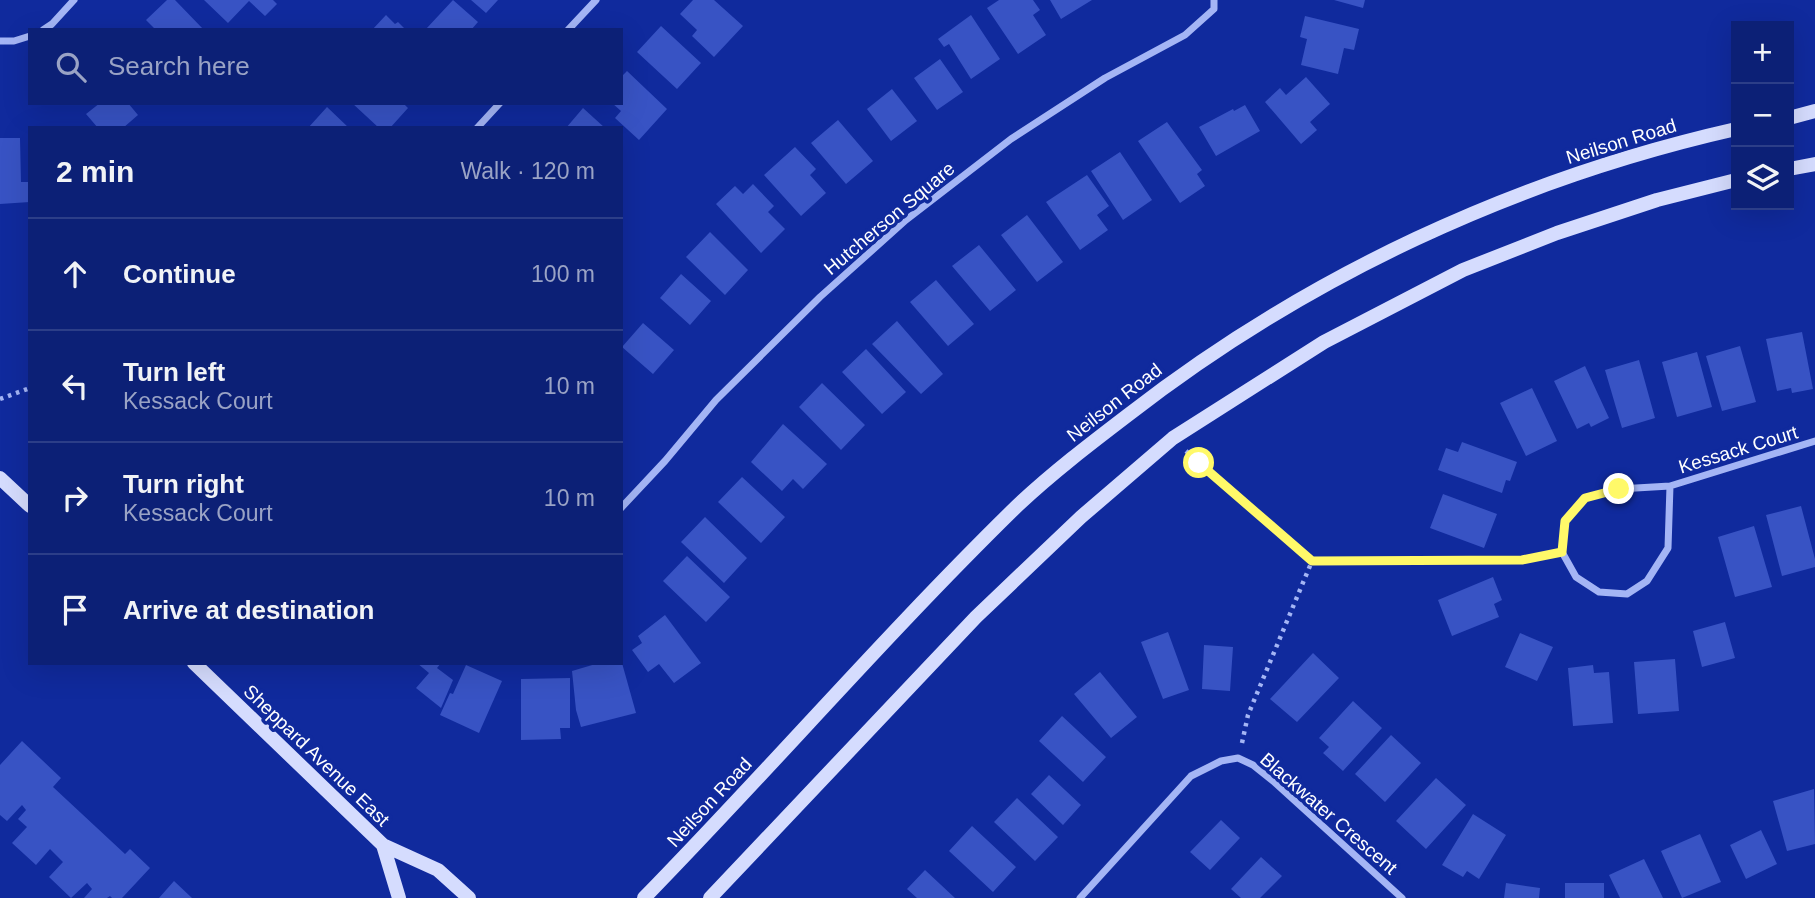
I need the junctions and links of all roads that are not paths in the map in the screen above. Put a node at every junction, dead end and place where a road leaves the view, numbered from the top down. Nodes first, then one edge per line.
1 (74, 0) edge
2 (596, 0) edge
3 (1214, 0) edge
4 (46, 28) edge
5 (570, 28) edge
6 (28, 37) edge
7 (0, 41) edge
8 (498, 105) edge
9 (1815, 111) edge
10 (1794, 117) edge
11 (479, 126) edge
12 (1731, 131) edge
13 (1815, 164) edge
14 (1794, 168) edge
15 (1731, 181) edge
16 (1815, 441) edge
17 (0, 478) edge
18 (1670, 486) junction
19 (28, 504) edge
20 (623, 506) edge
21 (196, 665) edge
22 (383, 845) junction
23 (399, 898) edge
24 (469, 898) edge
25 (645, 898) edge
26 (710, 898) edge
27 (1080, 898) edge
28 (1402, 898) edge

1 - 4 street
2 - 5 street
3 - 20 street, Hutcherson Square
6 - 7 street
8 - 11 street
9 - 10 main road
12 - 25 main road, Neilson Road
13 - 14 main road
15 - 26 main road
16 - 18 street, Kessack Court
17 - 19 main road
18 - 18 street, Kessack Court
21 - 22 main road, Sheppard Avenue East
22 - 23 main road, Sheppard Avenue East
22 - 24 main road, Sheppard Avenue East
27 - 28 street, Blackwater Crescent

